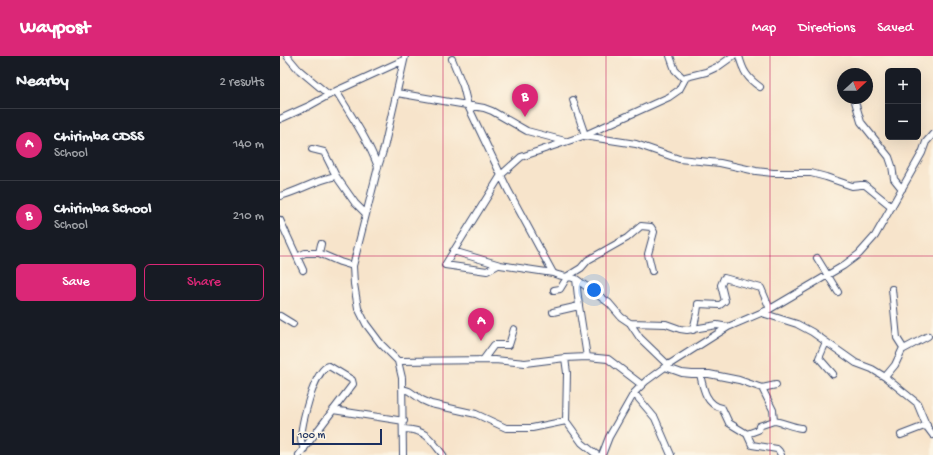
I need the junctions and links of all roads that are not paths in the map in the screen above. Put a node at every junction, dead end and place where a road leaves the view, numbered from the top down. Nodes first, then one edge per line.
1 (287, 56) edge
2 (670, 56) edge
3 (734, 56) edge
4 (739, 56) edge
5 (405, 58) edge
6 (452, 59) dead end
7 (684, 79) junction
8 (760, 87) dead end
9 (336, 91) junction
10 (397, 93) junction
11 (329, 95) junction
12 (573, 100) dead end
13 (856, 104) edge
14 (468, 106) junction
15 (280, 119) edge
16 (933, 134) edge
17 (584, 135) junction
18 (565, 141) junction
19 (363, 145) dead end
20 (312, 149) dead end
21 (373, 155) junction
22 (378, 167) junction
23 (501, 175) junction
24 (336, 176) junction
25 (902, 189) junction
26 (280, 196) edge
27 (892, 208) junction
28 (366, 214) junction
29 (280, 220) edge
30 (321, 244) dead end
31 (453, 251) junction
32 (319, 254) junction
33 (296, 257) junction
34 (817, 258) dead end
35 (498, 265) junction
36 (353, 266) junction
37 (303, 270) dead end
38 (652, 271) dead end
39 (553, 273) junction
40 (827, 275) junction
41 (568, 276) junction
42 (576, 279) junction
43 (892, 289) dead end
44 (554, 290) dead end
45 (838, 292) dead end
46 (579, 306) junction
47 (770, 309) junction
48 (553, 312) dead end
49 (762, 313) junction
50 (280, 316) edge
51 (630, 323) junction
52 (293, 324) dead end
53 (728, 327) junction
54 (514, 329) dead end
55 (693, 330) junction
56 (928, 336) dead end
57 (826, 342) junction
58 (904, 349) junction
59 (588, 357) junction
60 (565, 358) junction
61 (484, 360) junction
62 (398, 361) junction
63 (666, 366) junction
64 (700, 374) junction
65 (832, 374) dead end
66 (885, 377) junction
67 (642, 385) junction
68 (776, 385) dead end
69 (762, 388) junction
70 (403, 389) junction
71 (634, 393) junction
72 (333, 410) junction
73 (404, 420) junction
74 (566, 421) junction
75 (774, 421) junction
76 (801, 428) dead end
77 (404, 429) junction
78 (930, 430) edge
79 (747, 434) junction
80 (901, 435) dead end
81 (304, 449) junction
82 (299, 455) edge
83 (403, 455) edge
84 (443, 455) edge
85 (597, 455) edge
86 (602, 455) edge
87 (671, 455) edge
88 (781, 455) edge

1 - 11 street
2 - 7 street
3 - 7 street
4 - 8 street
5 - 9 street
5 - 10 street
6 - 14 street
7 - 17 street
9 - 11 street
9 - 21 street
10 - 14 street
10 - 22 street
11 - 15 street
12 - 17 street
13 - 25 street
14 - 18 street
14 - 23 street
16 - 25 street
17 - 18 street
17 - 27 street
18 - 23 street
19 - 21 street
20 - 24 street
21 - 22 street
22 - 28 street
23 - 31 street
23 - 39 street
24 - 26 street
24 - 28 street
25 - 27 street
27 - 40 street
28 - 36 street
29 - 33 street
30 - 32 street
31 - 35 street
31 - 35 street
32 - 33 street
32 - 36 street
33 - 37 street
34 - 40 street
35 - 39 street
36 - 62 street
38 - 41 street
39 - 41 street
40 - 45 street
40 - 47 street
41 - 42 street
41 - 44 street
42 - 46 street
42 - 51 street
43 - 58 street
46 - 48 street
46 - 59 street
47 - 49 street
47 - 55 street
49 - 53 street
49 - 57 street
50 - 52 street
51 - 55 street
51 - 63 street
53 - 55 street
53 - 63 street
54 - 61 street
56 - 58 street
57 - 65 street
57 - 66 street
58 - 66 street
59 - 60 street
59 - 67 street
60 - 61 street
60 - 74 street
61 - 62 street
62 - 70 street
63 - 64 street
63 - 67 street
64 - 69 street
64 - 79 street
66 - 78 street
67 - 71 street
68 - 69 street
69 - 75 street
70 - 73 street
70 - 74 street
71 - 86 street
71 - 87 street
72 - 73 street
72 - 81 street
72 - 81 street
73 - 77 street
74 - 85 street
75 - 76 street
75 - 79 street
77 - 83 street
77 - 84 street
78 - 80 street
79 - 88 street
81 - 82 street

